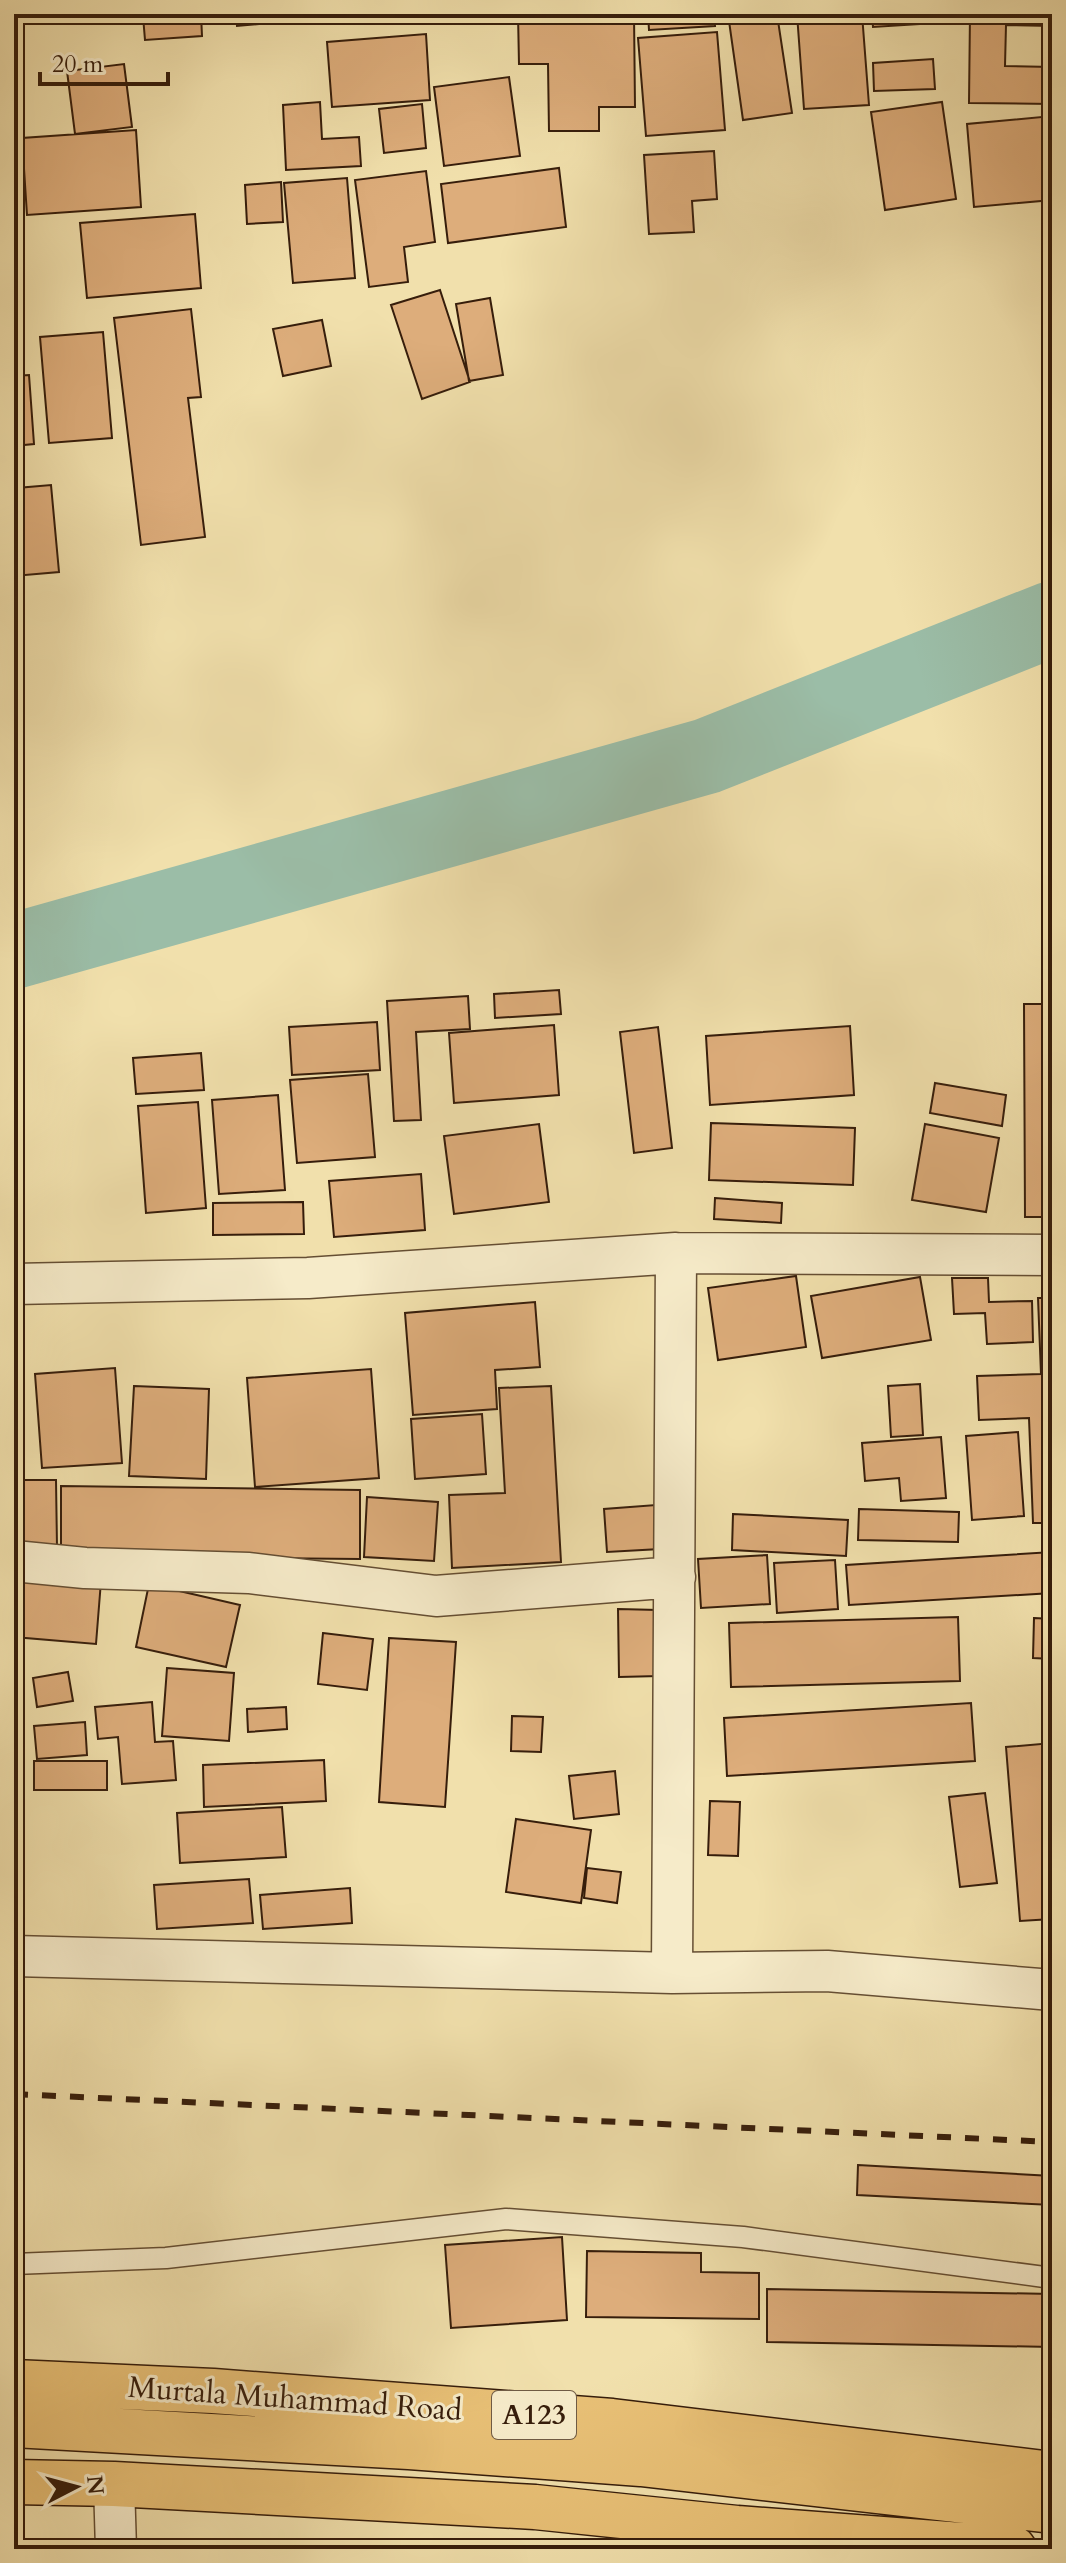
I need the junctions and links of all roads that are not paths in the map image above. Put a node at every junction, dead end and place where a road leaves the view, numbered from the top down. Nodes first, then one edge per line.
1 (676, 1253) junction
2 (1052, 1255) edge
3 (14, 1284) edge
4 (14, 1561) edge
5 (675, 1577) junction
6 (14, 1956) edge
7 (672, 1973) junction
8 (1052, 1990) edge
9 (14, 2264) edge
10 (1052, 2278) edge
11 (14, 2382) edge
12 (14, 2425) edge
13 (14, 2450) edge
14 (1052, 2474) edge
15 (14, 2482) edge
16 (114, 2484) junction
17 (1052, 2511) edge
18 (1052, 2535) edge
19 (737, 2539) edge
20 (116, 2549) edge
21 (1014, 2549) edge

1 - 2 street
1 - 3 street
1 - 5 street
4 - 5 street
5 - 7 street
6 - 7 street
7 - 8 street
9 - 10 lane
11 - 14 highway, Murtala Muhammad Road / A123
12 - 17 highway, Murtala Muhammad Road / A123
13 - 18 highway, A123
15 - 16 highway
16 - 19 highway
16 - 20 street
19 - 21 highway

